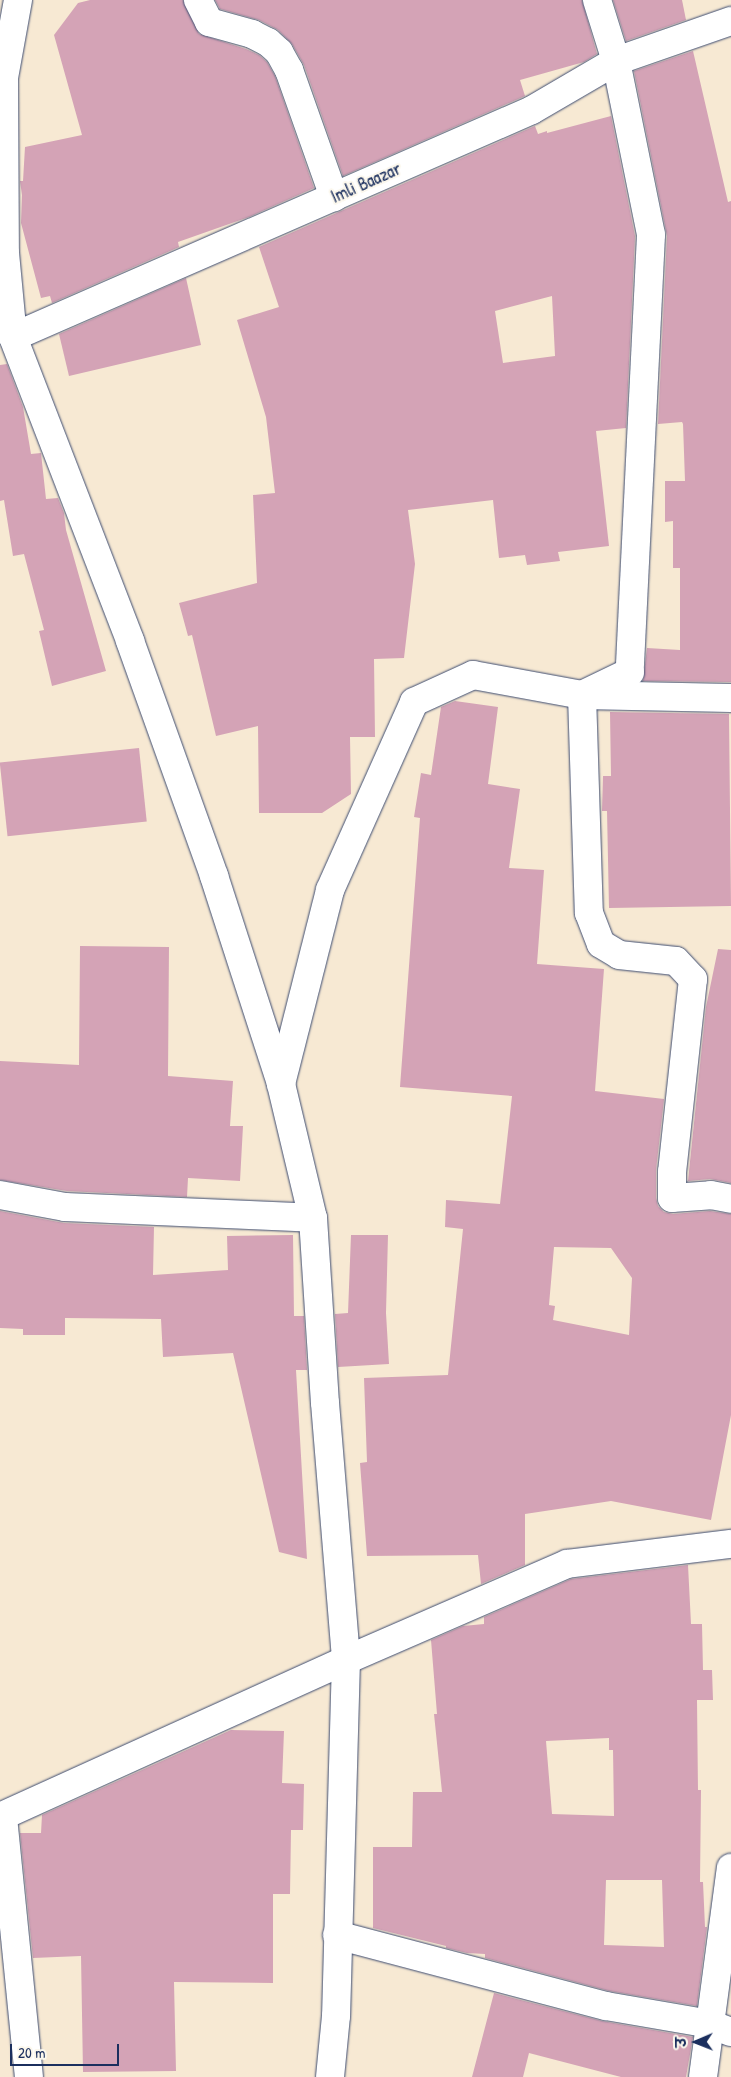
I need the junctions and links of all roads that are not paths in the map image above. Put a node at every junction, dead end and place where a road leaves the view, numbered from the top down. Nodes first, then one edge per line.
1 (18, 0) edge
2 (198, 0) edge
3 (597, 0) edge
4 (731, 21) edge
5 (616, 61) junction
6 (334, 197) junction
7 (7, 340) edge
8 (582, 695) junction
9 (731, 698) edge
10 (282, 1084) junction
11 (0, 1195) edge
12 (731, 1199) edge
13 (313, 1218) junction
14 (731, 1544) edge
15 (346, 1660) junction
16 (1, 1817) edge
17 (731, 1868) edge
18 (337, 1935) junction
19 (721, 2028) edge
20 (30, 2077) edge
21 (330, 2077) edge
22 (703, 2077) edge

1 - 7 street
2 - 6 street
3 - 5 street
4 - 5 street, Imli Baazar
5 - 6 street, Imli Baazar
5 - 8 street
6 - 7 street, Imli Baazar
7 - 10 street
8 - 9 street
8 - 10 street
8 - 12 street
10 - 13 street
11 - 13 street
13 - 15 street
14 - 15 street
15 - 16 street
15 - 18 street
16 - 20 street
17 - 19 street
18 - 19 street
18 - 21 street
19 - 22 street

